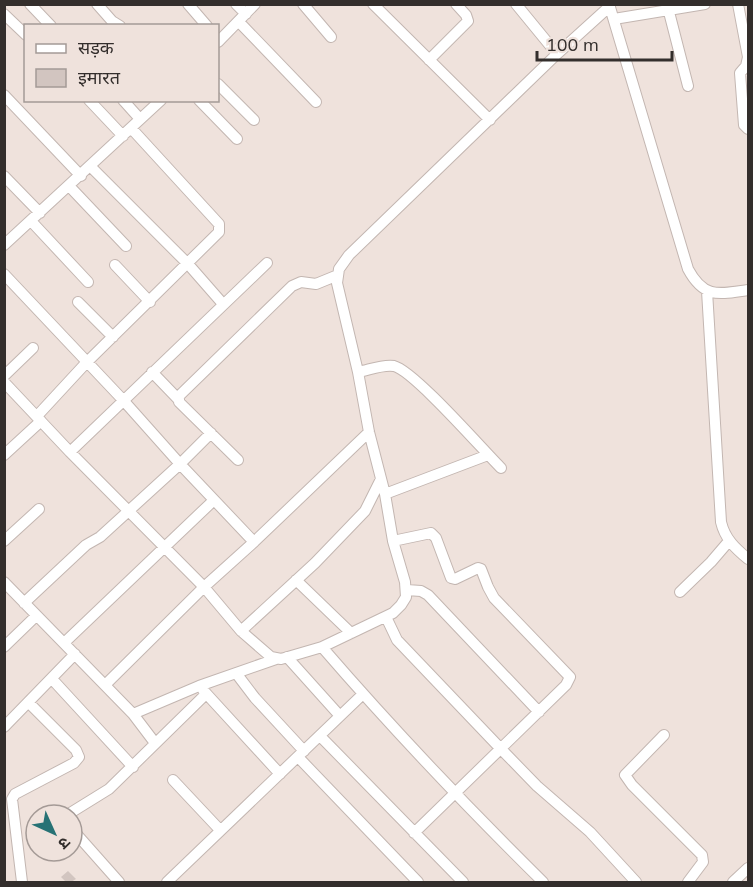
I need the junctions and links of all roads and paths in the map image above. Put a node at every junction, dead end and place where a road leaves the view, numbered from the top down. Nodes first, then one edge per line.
1 (30, 4) edge
2 (97, 4) edge
3 (188, 4) edge
4 (236, 4) edge
5 (255, 4) edge
6 (303, 4) edge
7 (373, 4) edge
8 (456, 4) edge
9 (516, 4) edge
10 (705, 4) edge
11 (738, 4) edge
12 (610, 5) edge
13 (669, 12) junction
14 (4, 14) edge
15 (242, 18) junction
16 (614, 19) junction
17 (49, 24) edge
18 (117, 24) edge
19 (205, 24) edge
20 (24, 33) edge
21 (331, 37) dead end
22 (219, 39) edge
23 (558, 54) junction
24 (429, 60) junction
25 (219, 85) edge
26 (688, 86) dead end
27 (4, 95) edge
28 (91, 102) edge
29 (125, 102) edge
30 (159, 102) edge
31 (201, 102) edge
32 (316, 102) dead end
33 (140, 119) junction
34 (254, 120) dead end
35 (490, 120) junction
36 (748, 129) edge
37 (127, 132) junction
38 (237, 139) dead end
39 (91, 167) junction
40 (4, 176) edge
41 (81, 176) junction
42 (70, 187) junction
43 (40, 213) junction
44 (31, 221) junction
45 (4, 245) edge
46 (126, 246) dead end
47 (267, 263) dead end
48 (188, 264) junction
49 (114, 265) dead end
50 (4, 274) edge
51 (338, 274) junction
52 (88, 282) dead end
53 (748, 290) edge
54 (707, 291) junction
55 (78, 302) dead end
56 (150, 302) junction
57 (223, 304) junction
58 (113, 337) junction
59 (33, 348) dead end
60 (86, 363) junction
61 (152, 372) junction
62 (358, 372) junction
63 (4, 376) edge
64 (4, 382) edge
65 (178, 399) junction
66 (123, 400) junction
67 (39, 419) junction
68 (369, 432) junction
69 (211, 433) junction
70 (70, 452) junction
71 (488, 454) junction
72 (4, 455) edge
73 (238, 460) dead end
74 (180, 464) junction
75 (501, 468) dead end
76 (381, 478) junction
77 (385, 494) junction
78 (214, 500) junction
79 (39, 509) dead end
80 (128, 511) junction
81 (4, 541) edge
82 (393, 541) junction
83 (729, 541) junction
84 (254, 542) junction
85 (164, 547) junction
86 (748, 559) edge
87 (296, 580) junction
88 (4, 582) edge
89 (204, 587) junction
90 (406, 590) junction
91 (680, 592) dead end
92 (24, 603) junction
93 (36, 616) junction
94 (386, 616) junction
95 (242, 631) junction
96 (351, 633) junction
97 (64, 643) junction
98 (321, 646) junction
99 (4, 647) edge
100 (75, 654) junction
101 (281, 658) junction
102 (236, 673) junction
103 (52, 679) junction
104 (105, 685) junction
105 (202, 690) junction
106 (363, 694) junction
107 (29, 703) junction
108 (539, 712) junction
109 (133, 714) junction
110 (340, 716) junction
111 (4, 727) edge
112 (664, 735) dead end
113 (320, 736) junction
114 (155, 743) junction
115 (501, 749) junction
116 (301, 754) junction
117 (133, 766) junction
118 (280, 774) junction
119 (173, 780) dead end
120 (456, 794) junction
121 (84, 805) edge
122 (220, 830) junction
123 (414, 833) junction
124 (84, 843) edge
125 (748, 868) edge
126 (22, 882) edge
127 (119, 882) edge
128 (167, 882) edge
129 (418, 882) edge
130 (463, 882) edge
131 (543, 882) edge
132 (636, 882) edge
133 (688, 882) edge
134 (733, 882) edge

1 - 17 street
2 - 18 street
3 - 19 street
4 - 15 street
5 - 15 street
6 - 21 street
7 - 24 street
8 - 24 street
9 - 23 street
10 - 13 street
11 - 36 street
12 - 16 street
12 - 23 street
13 - 16 street
13 - 26 street
14 - 20 street
15 - 22 street
15 - 32 street
16 - 54 street
23 - 35 street
24 - 35 street
25 - 34 street
27 - 41 street
28 - 37 street
29 - 33 street
30 - 33 street
31 - 38 street
33 - 37 street
35 - 51 street
37 - 39 street
37 - 48 street
39 - 41 street
39 - 48 street
40 - 43 street
41 - 42 street
42 - 43 street
42 - 46 street
43 - 44 street
44 - 45 street
44 - 52 street
47 - 57 street
48 - 56 street
48 - 57 street
49 - 56 street
50 - 60 street
51 - 62 street
51 - 65 street
53 - 54 street
54 - 83 street
55 - 58 street
56 - 58 street
57 - 61 street
58 - 60 street
59 - 63 street
60 - 66 street
60 - 67 street
61 - 65 street
61 - 66 street
62 - 68 street
62 - 71 street
64 - 67 street
65 - 69 street
66 - 70 street
66 - 74 street
67 - 70 street
67 - 72 street
68 - 76 street
68 - 84 street
69 - 73 street
69 - 74 street
70 - 80 street
71 - 75 street
71 - 77 street
74 - 78 street
74 - 80 street
76 - 77 street
76 - 87 street
77 - 82 street
78 - 84 street
78 - 85 street
79 - 81 street
80 - 85 street
80 - 92 street
82 - 90 street
82 - 108 street
83 - 86 street
83 - 91 street
84 - 89 street
85 - 89 street
85 - 97 street
87 - 95 street
87 - 96 street
88 - 92 street
89 - 95 street
89 - 104 street
90 - 94 street
90 - 108 street
92 - 93 street
93 - 97 street
93 - 99 street
94 - 96 street
94 - 115 street
95 - 101 street
96 - 98 street
97 - 100 street
98 - 101 street
98 - 106 street
100 - 103 street
100 - 104 street
101 - 102 street
101 - 110 street
102 - 105 street
102 - 116 street
103 - 107 street
103 - 117 street
104 - 109 street
105 - 109 street
105 - 114 street
105 - 118 street
106 - 110 street
106 - 120 street
107 - 111 street
107 - 126 street
108 - 115 street
109 - 114 street
110 - 113 street
112 - 133 street
113 - 116 street
113 - 123 street
114 - 117 street
115 - 120 street
115 - 132 street
116 - 118 street
116 - 129 street
117 - 121 street
118 - 122 street
119 - 122 street
120 - 123 street
120 - 131 street
122 - 128 street
123 - 130 street
124 - 127 street
125 - 134 street

